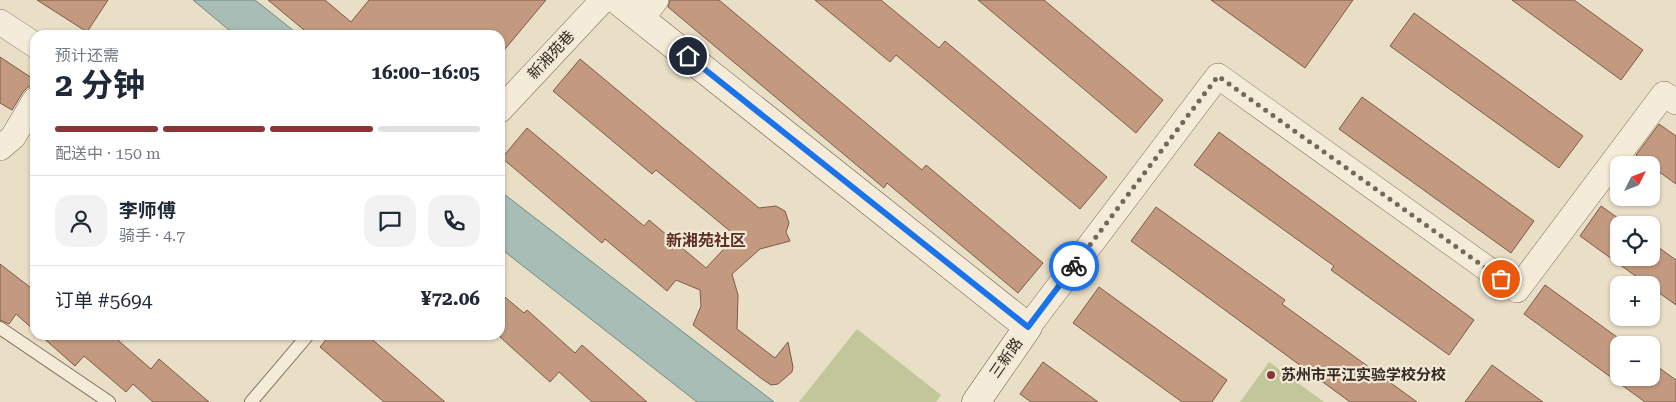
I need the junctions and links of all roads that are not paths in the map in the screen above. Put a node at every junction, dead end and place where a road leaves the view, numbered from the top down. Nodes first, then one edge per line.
1 (603, 0) edge
2 (618, 0) edge
3 (649, 9) edge
4 (0, 22) edge
5 (30, 42) edge
6 (1676, 102) edge
7 (505, 105) edge
8 (30, 108) edge
9 (0, 148) edge
10 (1028, 327) junction
11 (0, 328) edge
12 (304, 340) edge
13 (109, 402) edge
14 (251, 402) edge
15 (976, 402) edge

1 - 7 street, 新湘苑巷
2 - 3 street, 三新路
3 - 10 street, 三新路
4 - 5 street
6 - 10 street
8 - 9 street
10 - 15 street, 三新路
11 - 13 lane
12 - 14 lane

